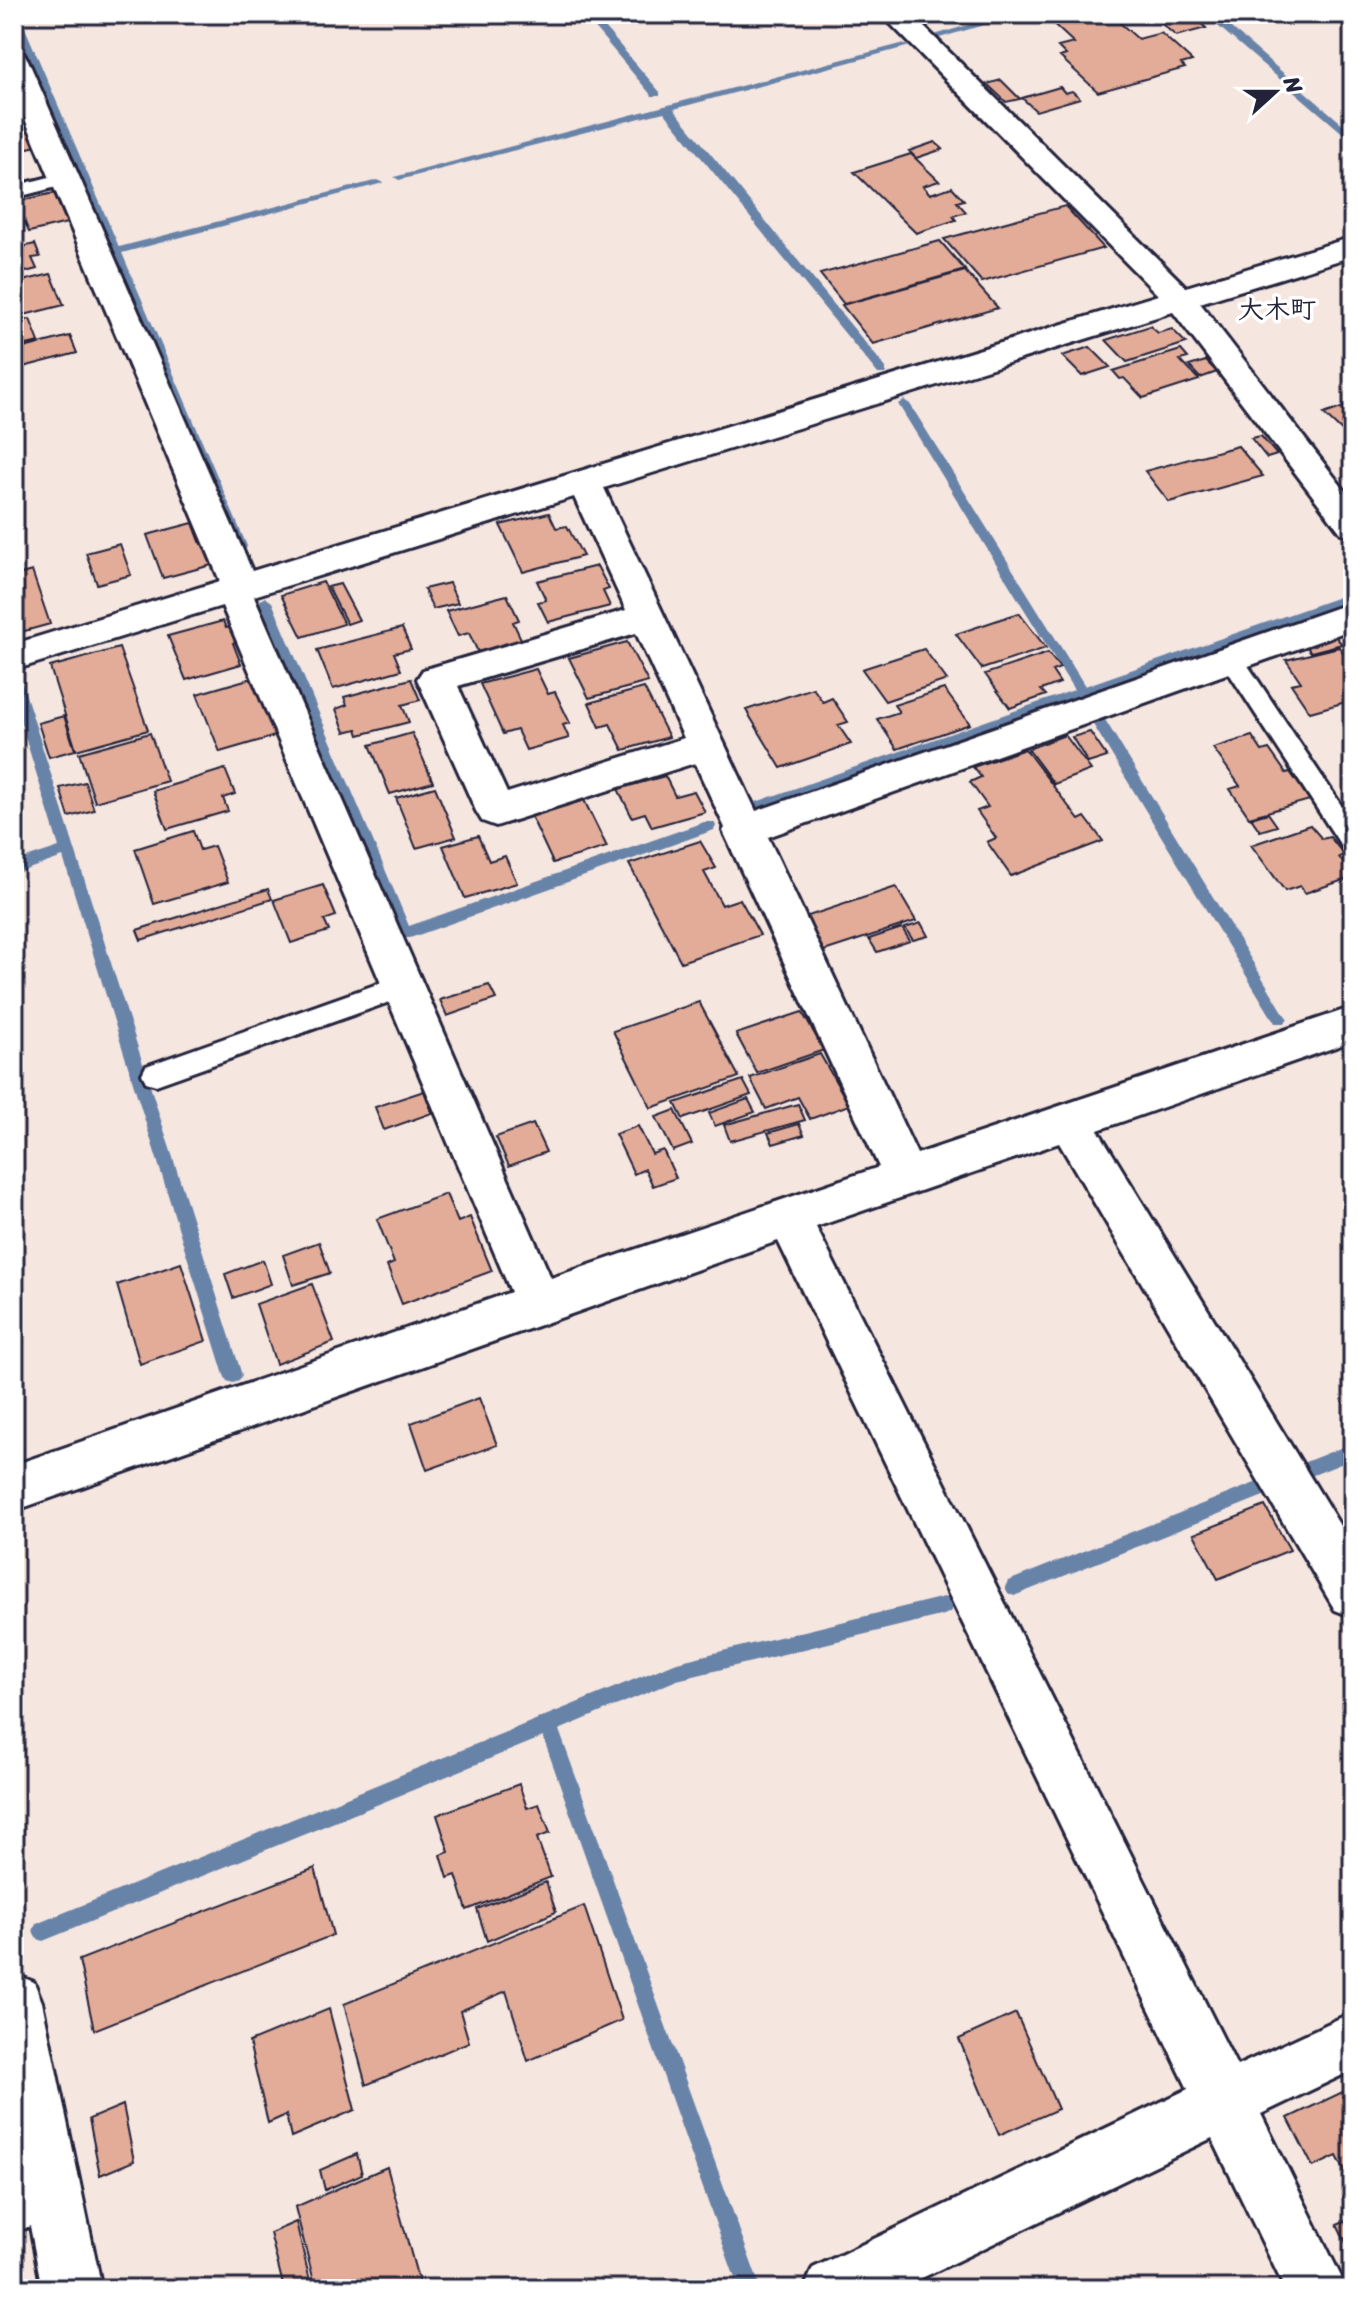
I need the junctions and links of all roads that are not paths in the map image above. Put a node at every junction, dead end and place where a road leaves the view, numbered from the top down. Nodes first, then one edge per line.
1 (895, 14) edge
2 (14, 60) edge
3 (65, 179) junction
4 (14, 192) edge
5 (1353, 246) edge
6 (1180, 299) junction
7 (585, 483) junction
8 (1353, 525) edge
9 (237, 588) junction
10 (1353, 615) edge
11 (646, 617) junction
12 (14, 657) edge
13 (1231, 658) junction
14 (705, 746) junction
15 (743, 831) junction
16 (1353, 843) edge
17 (403, 986) junction
18 (1353, 1024) edge
19 (156, 1074) dead end
20 (1070, 1122) junction
21 (906, 1178) junction
22 (789, 1218) junction
23 (539, 1303) junction
24 (14, 1488) edge
25 (1353, 1593) edge
26 (14, 2002) edge
27 (1353, 2040) edge
28 (1226, 2100) junction
29 (33, 2195) edge
30 (72, 2289) edge
31 (834, 2289) edge
32 (1317, 2289) edge

1 - 6 street
2 - 3 street
3 - 4 lane
3 - 9 street
5 - 6 street
6 - 7 street
6 - 8 street
7 - 9 street
7 - 11 street
9 - 12 street
9 - 17 street
10 - 13 street
11 - 14 street
11 - 14 street
13 - 15 street
13 - 16 lane
14 - 15 street
15 - 21 street
17 - 19 lane
17 - 23 street
18 - 20 street
20 - 21 street
20 - 25 street
21 - 22 street
22 - 23 street
22 - 28 street
23 - 24 street
26 - 29 street
27 - 28 street
28 - 31 street
28 - 32 street
29 - 30 street

